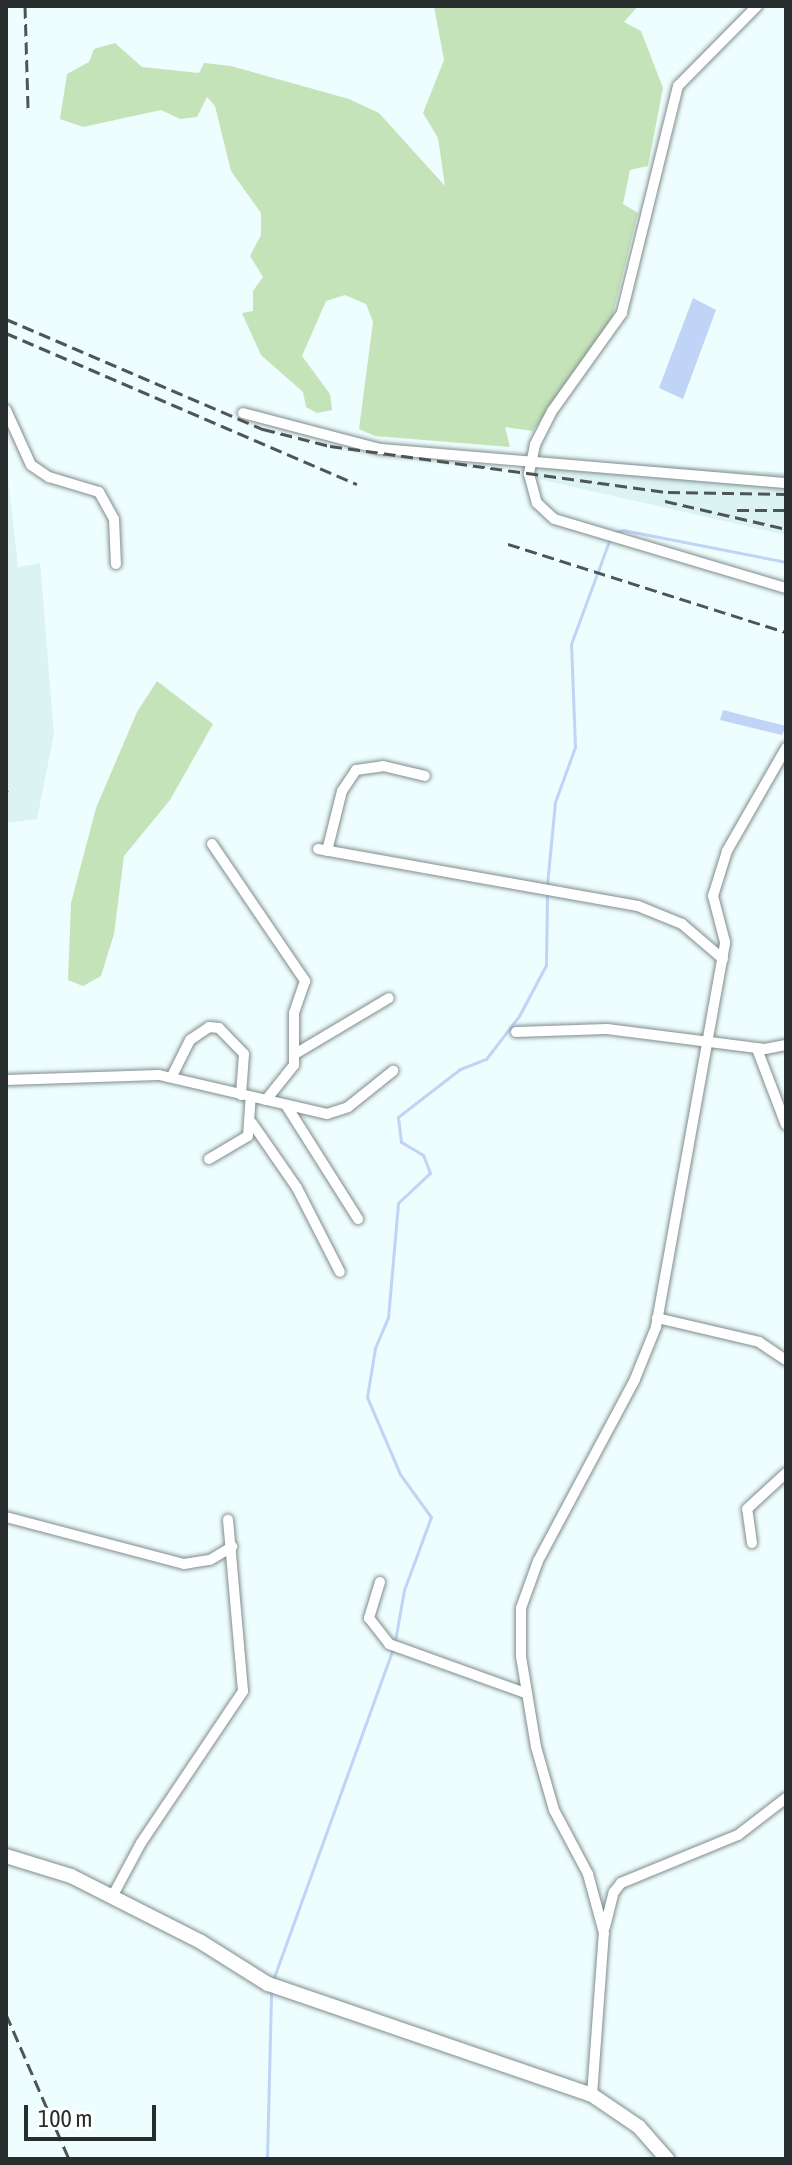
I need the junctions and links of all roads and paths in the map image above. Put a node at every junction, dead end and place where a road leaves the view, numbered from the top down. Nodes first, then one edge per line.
1 (757, 6) edge
2 (6, 410) edge
3 (243, 413) dead end
4 (530, 463) junction
5 (786, 483) edge
6 (116, 564) dead end
7 (786, 588) edge
8 (786, 748) edge
9 (425, 776) dead end
10 (212, 844) dead end
11 (723, 959) junction
12 (389, 998) dead end
13 (516, 1032) dead end
14 (707, 1041) junction
15 (786, 1045) edge
16 (757, 1049) junction
17 (295, 1054) junction
18 (393, 1071) dead end
19 (172, 1076) junction
20 (6, 1080) edge
21 (246, 1096) junction
22 (266, 1100) junction
23 (286, 1105) junction
24 (252, 1123) junction
25 (786, 1125) edge
26 (209, 1159) dead end
27 (358, 1219) dead end
28 (340, 1272) dead end
29 (657, 1318) junction
30 (786, 1360) edge
31 (786, 1473) edge
32 (6, 1517) edge
33 (228, 1520) dead end
34 (752, 1543) dead end
35 (232, 1547) junction
36 (380, 1582) dead end
37 (525, 1693) junction
38 (786, 1798) edge
39 (6, 1856) edge
40 (112, 1897) junction
41 (604, 1933) junction
42 (592, 2095) junction
43 (667, 2159) edge

1 - 4 street
2 - 6 street
3 - 4 street
4 - 5 street
4 - 7 street
8 - 11 street
9 - 11 street
10 - 17 street
11 - 14 street
12 - 17 street
13 - 14 street
14 - 16 street
14 - 29 street
15 - 16 street
16 - 25 street
17 - 22 street
18 - 23 street
19 - 20 street
19 - 21 street
19 - 21 street
21 - 22 street
21 - 24 street
22 - 23 street
23 - 27 street
24 - 26 street
24 - 28 street
29 - 30 street
29 - 37 street
31 - 34 street
32 - 35 street
33 - 35 street
35 - 40 street
36 - 37 street
37 - 41 street
38 - 41 street
39 - 40 main road
40 - 42 main road
41 - 42 street
42 - 43 main road

